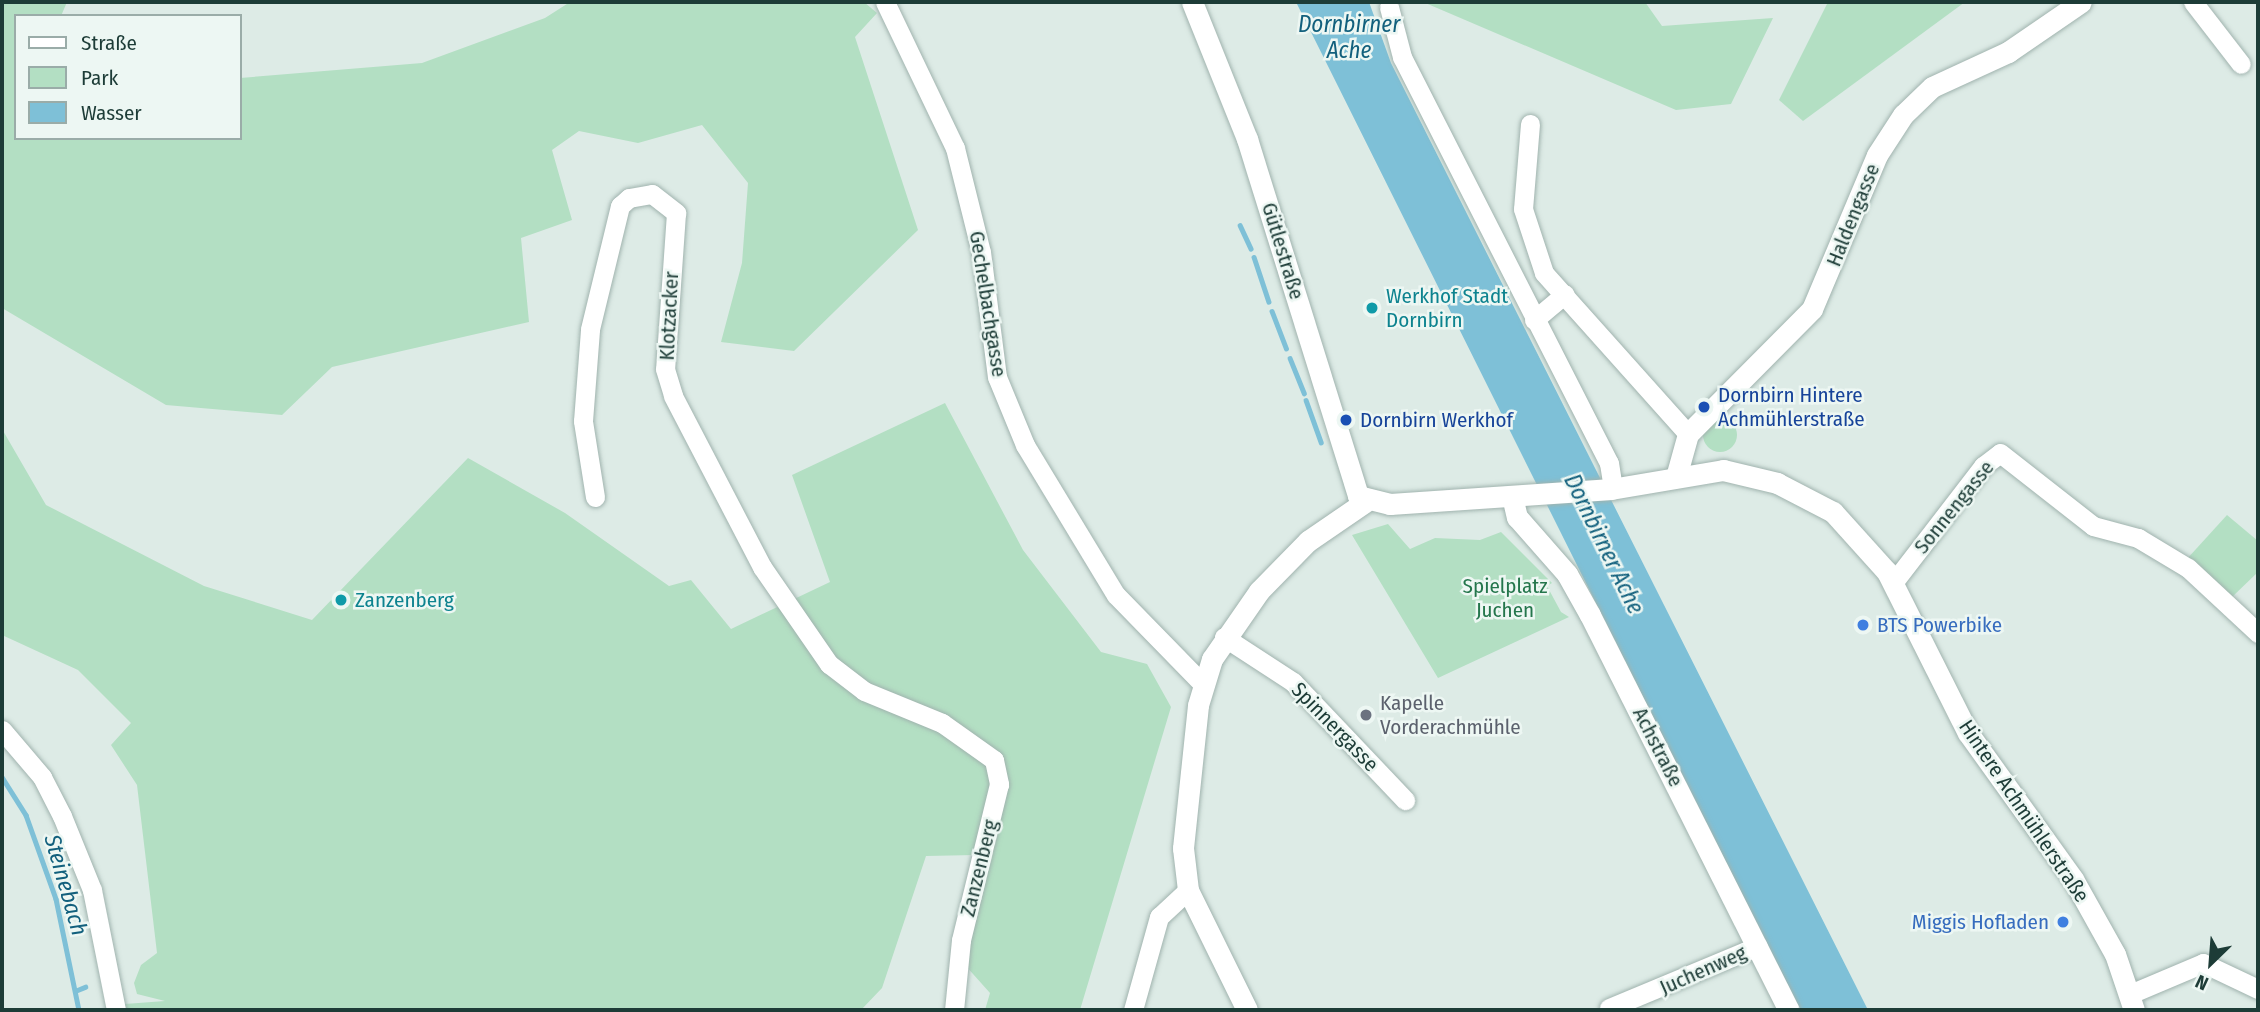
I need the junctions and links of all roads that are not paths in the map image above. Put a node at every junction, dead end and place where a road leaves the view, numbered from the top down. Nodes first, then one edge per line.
1 (885, 2) edge
2 (1192, 2) edge
3 (2081, 2) edge
4 (2193, 2) edge
5 (1389, 8) dead end
6 (2241, 64) dead end
7 (1530, 124) dead end
8 (1565, 294) junction
9 (1534, 320) junction
10 (1688, 434) junction
11 (1676, 477) junction
12 (1615, 489) junction
13 (1522, 495) junction
14 (595, 497) dead end
15 (1365, 502) junction
16 (1893, 583) junction
17 (2258, 633) edge
18 (1224, 637) junction
19 (1203, 684) junction
20 (2, 730) edge
21 (967, 737) joint
22 (1405, 800) dead end
23 (1188, 890) junction
24 (1758, 946) junction
25 (2258, 989) edge
26 (2132, 1002) edge
27 (1609, 1008) dead end
28 (116, 1010) edge
29 (954, 1010) edge
30 (1133, 1010) edge
31 (1247, 1010) edge
32 (1789, 1010) edge

1 - 19 street, Gechelbachgasse
2 - 15 street, Gütlestraße
3 - 10 street, Haldengasse
4 - 6 street
5 - 9 street
7 - 8 street
8 - 9 street
8 - 10 street
9 - 12 street
10 - 11 street, Haldengasse
11 - 12 street, Hintere Achmühlerstraße
11 - 16 street, Hintere Achmühlerstraße
12 - 13 street, Hintere Achmühlerstraße
13 - 15 street, Hintere Achmühlerstraße
13 - 24 street, Achstraße
14 - 21 street, Klotzacker
15 - 18 street
16 - 17 street, Sonnengasse
16 - 26 street, Hintere Achmühlerstraße
18 - 19 street
18 - 22 street, Spinnergasse
19 - 23 street
20 - 28 street
21 - 29 street, Zanzenberg
23 - 30 street
23 - 31 street
24 - 27 street, Juchenweg
24 - 32 street, Achstraße
25 - 26 street

